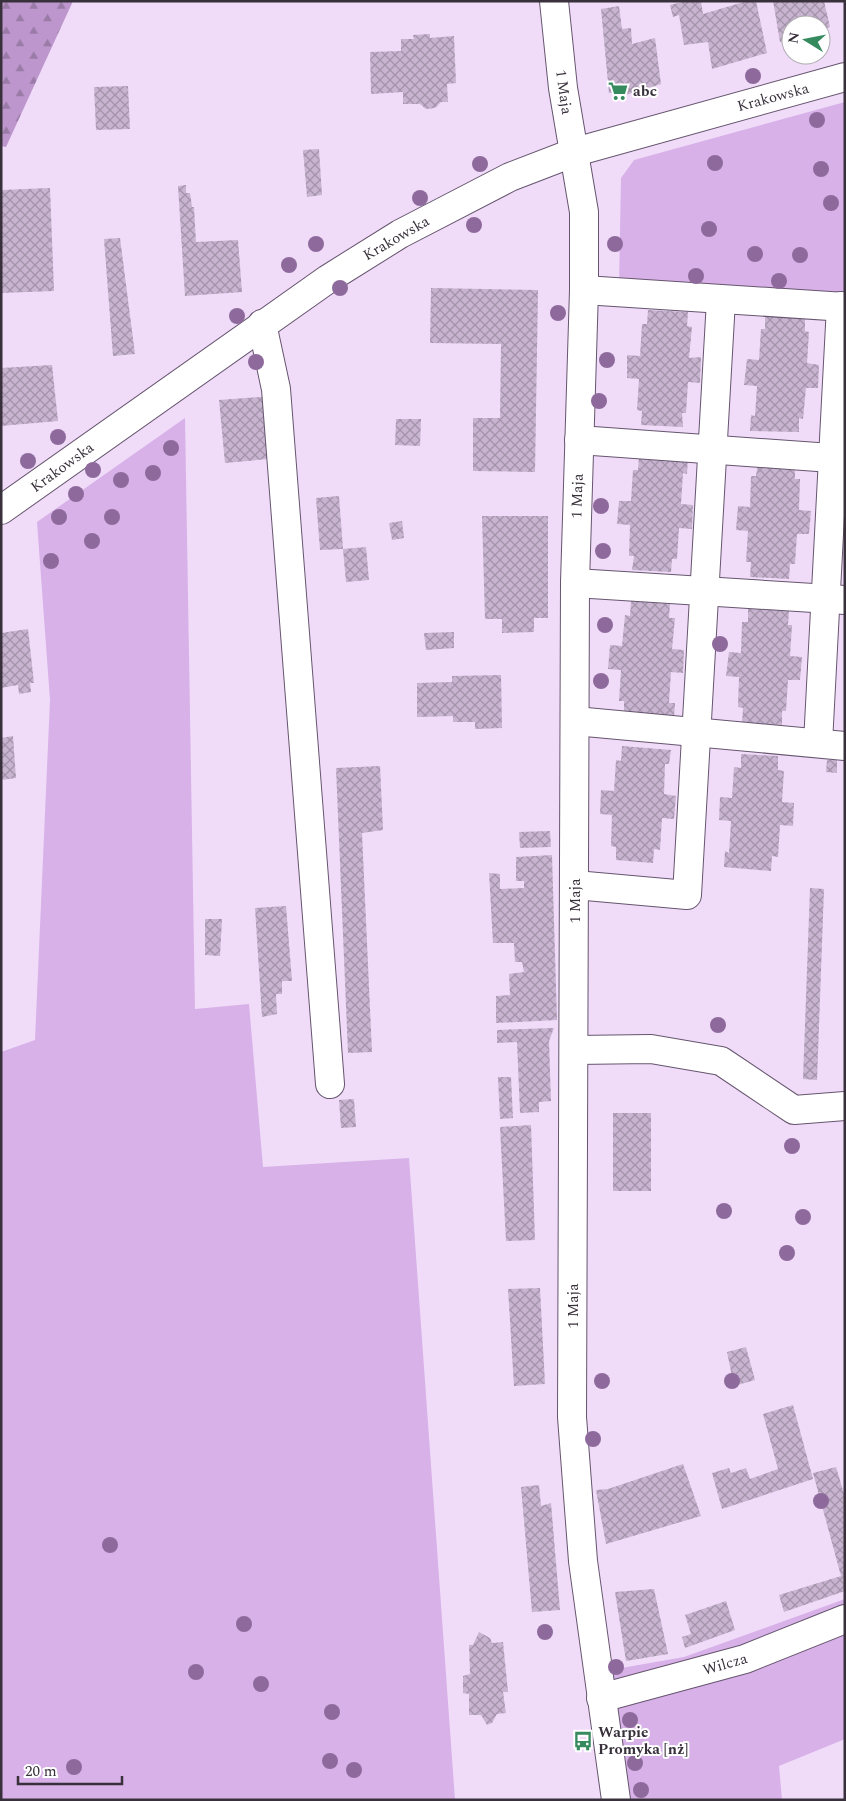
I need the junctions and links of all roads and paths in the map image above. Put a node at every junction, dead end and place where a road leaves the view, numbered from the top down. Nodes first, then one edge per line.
1 (554, 1) edge
2 (845, 77) edge
3 (575, 152) junction
4 (584, 290) junction
5 (721, 300) junction
6 (843, 307) edge
7 (262, 324) junction
8 (579, 440) junction
9 (712, 450) junction
10 (839, 458) edge
11 (1, 510) edge
12 (575, 583) junction
13 (705, 591) junction
14 (835, 599) edge
15 (574, 721) junction
16 (696, 732) junction
17 (832, 744) edge
18 (575, 886) junction
19 (575, 1050) junction
20 (330, 1084) dead end
21 (845, 1106) edge
22 (845, 1619) edge
23 (601, 1698) junction
24 (616, 1800) edge

1 - 3 street, 1 Maja
2 - 3 street, Krakowska
3 - 4 street, 1 Maja
3 - 7 street, Krakowska
4 - 5 street
4 - 8 street, 1 Maja
5 - 6 street
5 - 9 street
6 - 10 street
7 - 11 street, Krakowska
7 - 20 street
8 - 9 street
8 - 12 street, 1 Maja
9 - 10 street
9 - 13 street
10 - 14 street
12 - 13 street
12 - 15 street, 1 Maja
13 - 14 street
13 - 16 street
14 - 17 street
15 - 16 street
15 - 18 street, 1 Maja
16 - 17 street
16 - 18 street
18 - 19 street, 1 Maja
19 - 21 street
19 - 23 street, 1 Maja
22 - 23 street, Wilcza
23 - 24 street, 1 Maja

